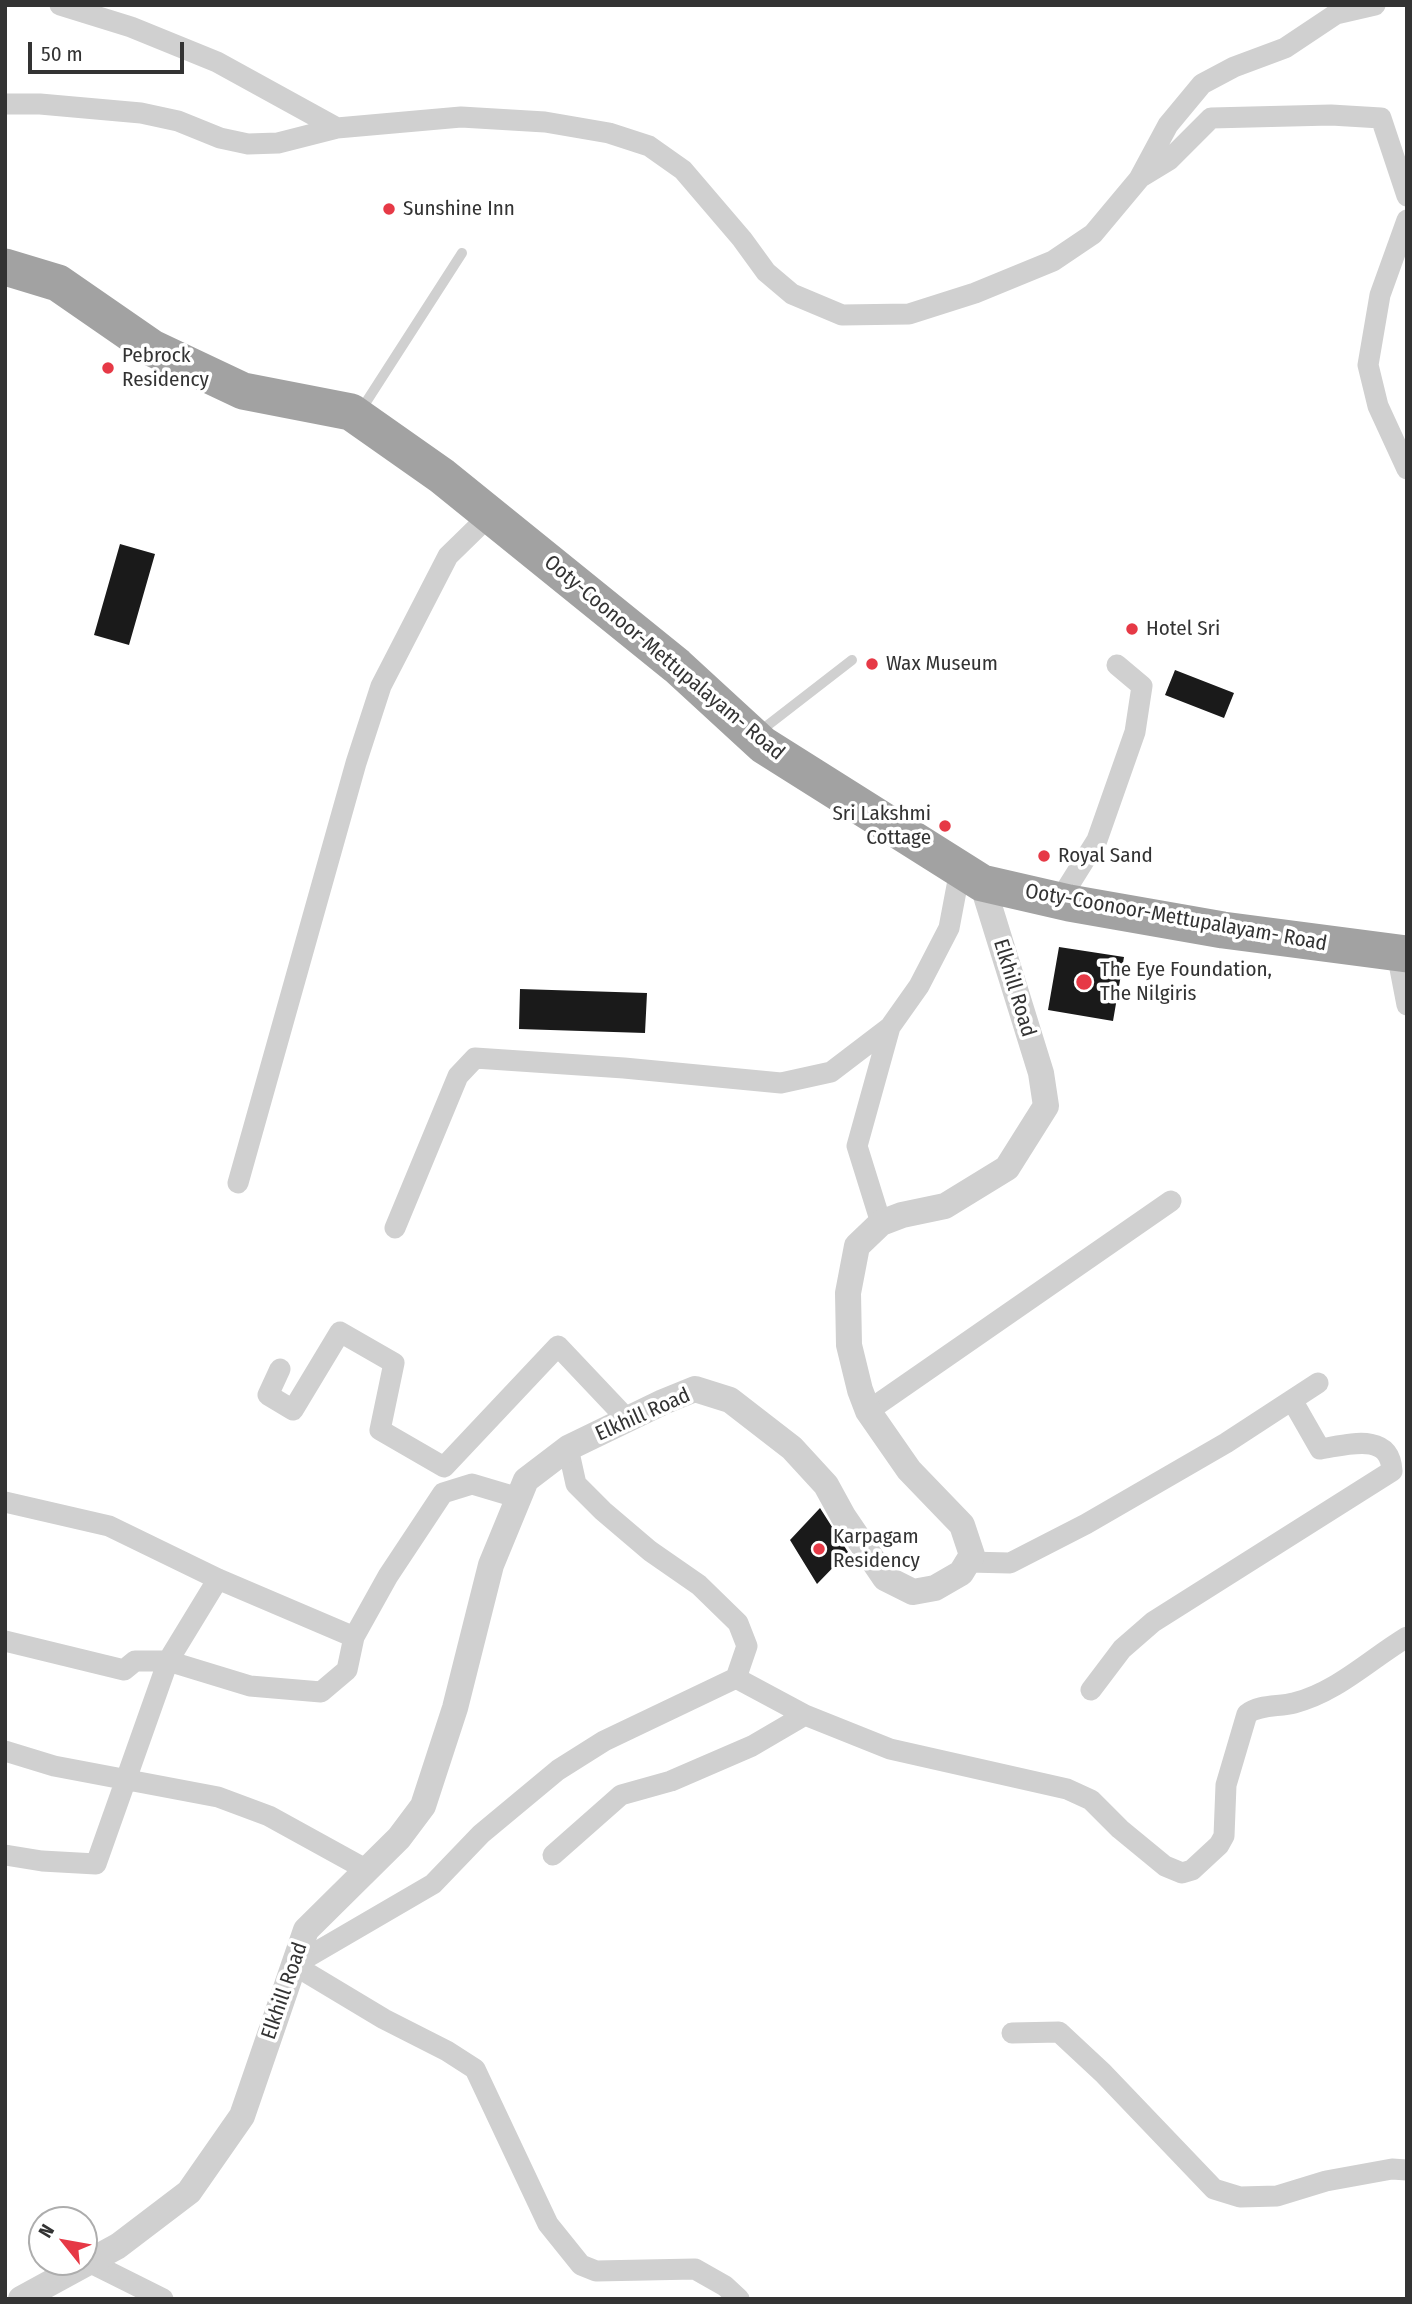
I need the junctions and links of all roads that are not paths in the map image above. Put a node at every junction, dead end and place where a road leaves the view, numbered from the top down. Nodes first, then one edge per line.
1 (60, 5) edge
2 (1375, 5) edge
3 (5, 104) edge
4 (337, 128) junction
5 (1139, 179) junction
6 (1407, 196) edge
7 (1407, 220) edge
8 (462, 253) dead end
9 (5, 267) edge
10 (357, 416) junction
11 (1407, 469) edge
12 (490, 515) junction
13 (852, 660) dead end
14 (1117, 665) dead end
15 (754, 736) junction
16 (971, 877) junction
17 (1059, 901) junction
18 (1402, 953) edge
19 (1407, 1005) edge
20 (890, 1027) junction
21 (238, 1183) dead end
22 (1171, 1201) dead end
23 (881, 1223) junction
24 (395, 1228) dead end
25 (280, 1369) dead end
26 (1318, 1383) dead end
27 (1292, 1400) junction
28 (869, 1411) junction
29 (628, 1420) junction
30 (568, 1448) junction
31 (519, 1498) junction
32 (5, 1502) edge
33 (968, 1562) junction
34 (218, 1579) junction
35 (355, 1637) junction
36 (1407, 1637) edge
37 (5, 1642) edge
38 (168, 1661) junction
39 (736, 1678) junction
40 (1091, 1690) dead end
41 (805, 1715) junction
42 (5, 1751) edge
43 (126, 1779) junction
44 (5, 1854) edge
45 (553, 1855) dead end
46 (366, 1870) junction
47 (294, 1965) junction
48 (1012, 2033) dead end
49 (1407, 2170) edge
50 (98, 2257) edge
51 (98, 2266) edge
52 (71, 2276) edge
53 (50, 2292) edge
54 (21, 2299) edge
55 (163, 2299) edge
56 (739, 2299) edge

1 - 4 street
2 - 5 street
3 - 4 street
4 - 5 street
5 - 6 street
7 - 11 street
8 - 10 lane
9 - 10 highway, Ooty-Coonoor-Mettupalayam- Road
10 - 12 highway, Ooty-Coonoor-Mettupalayam- Road
12 - 15 highway, Ooty-Coonoor-Mettupalayam- Road
12 - 21 street
13 - 15 lane
14 - 17 street
15 - 16 highway, Ooty-Coonoor-Mettupalayam- Road
16 - 17 highway, Ooty-Coonoor-Mettupalayam- Road
16 - 20 street
16 - 23 street, Elkhill Road
17 - 18 highway, Ooty-Coonoor-Mettupalayam- Road
18 - 19 street
20 - 23 street
20 - 24 street
22 - 28 street
23 - 28 street, Elkhill Road
25 - 29 street
26 - 27 street
27 - 33 street
27 - 40 street
28 - 33 street, Elkhill Road
29 - 30 street, Elkhill Road
29 - 33 street, Elkhill Road
30 - 31 street, Elkhill Road
30 - 39 street
31 - 35 street
31 - 46 street, Elkhill Road
32 - 34 street
34 - 35 street
34 - 38 street
35 - 38 street
36 - 41 street
37 - 38 street
38 - 43 street
39 - 41 street
39 - 47 street
41 - 45 street
42 - 43 street
43 - 44 street
43 - 46 street
46 - 47 street, Elkhill Road
47 - 50 street, Elkhill Road
47 - 56 street
48 - 49 street
51 - 55 street
52 - 53 street, Elkhill Road
53 - 54 street, Elkhill Road

